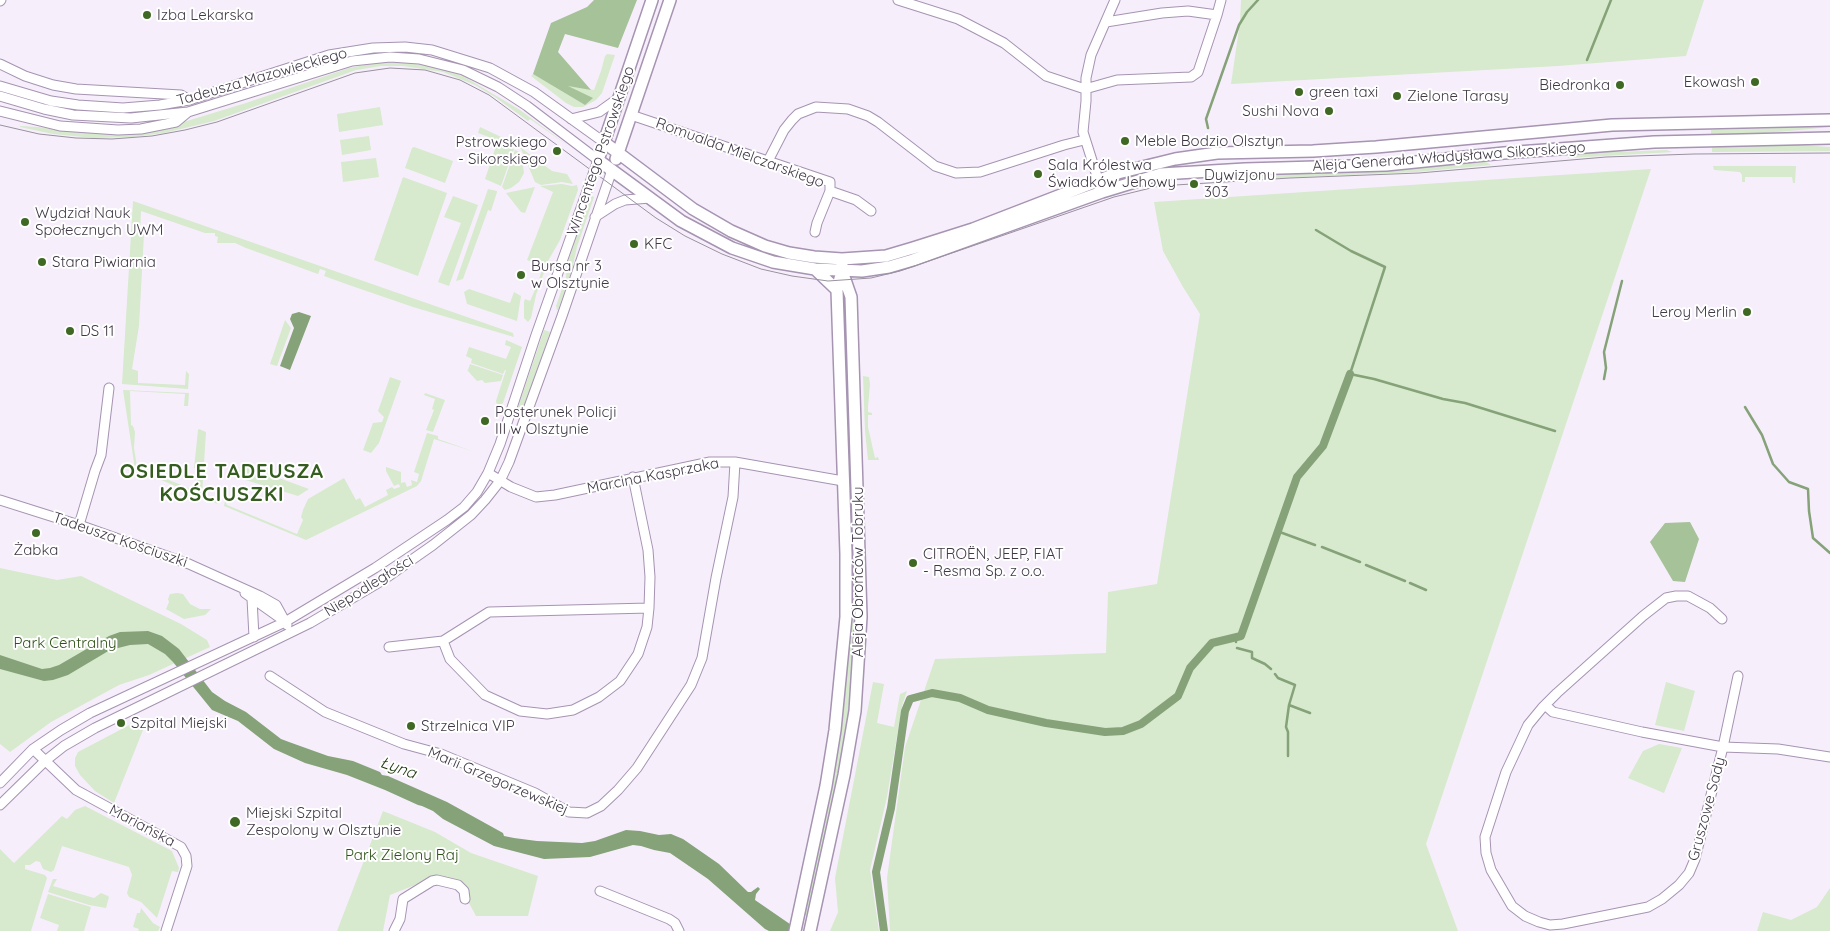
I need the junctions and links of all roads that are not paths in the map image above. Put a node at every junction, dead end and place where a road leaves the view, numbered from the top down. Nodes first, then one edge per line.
1 (652, 0) edge
2 (670, 0) edge
3 (898, 0) edge
4 (1116, 0) edge
5 (1221, 0) edge
6 (1217, 15) junction
7 (1106, 22) junction
8 (0, 64) edge
9 (0, 86) edge
10 (1085, 89) junction
11 (0, 96) edge
12 (621, 96) junction
13 (189, 100) junction
14 (0, 111) edge
15 (188, 112) junction
16 (631, 115) junction
17 (570, 119) junction
18 (1830, 120) edge
19 (1830, 138) edge
20 (1084, 140) junction
21 (605, 143) junction
22 (618, 154) junction
23 (598, 160) junction
24 (768, 161) junction
25 (612, 170) junction
26 (1099, 180) junction
27 (830, 191) junction
28 (1102, 192) junction
29 (650, 198) junction
30 (871, 211) dead end
31 (595, 217) junction
32 (816, 232) dead end
33 (842, 265) junction
34 (815, 269) junction
35 (837, 290) junction
36 (109, 388) dead end
37 (510, 415) junction
38 (524, 421) junction
39 (735, 462) junction
40 (488, 474) junction
41 (632, 478) junction
42 (500, 481) junction
43 (843, 481) junction
44 (0, 500) edge
45 (79, 525) junction
46 (237, 586) junction
47 (252, 599) junction
48 (649, 608) junction
49 (1722, 619) dead end
50 (285, 622) junction
51 (291, 632) junction
52 (254, 637) junction
53 (443, 641) junction
54 (389, 647) dead end
55 (270, 676) dead end
56 (1738, 676) dead end
57 (1545, 705) junction
58 (1723, 747) junction
59 (33, 749) junction
60 (1830, 757) edge
61 (45, 762) junction
62 (0, 783) edge
63 (0, 805) edge
64 (600, 891) dead end
65 (465, 899) dead end
66 (166, 931) edge
67 (394, 931) edge
68 (679, 931) edge
69 (795, 931) edge
70 (810, 931) edge

1 - 12 main road, Wincentego Pstrowskiego
2 - 16 main road, Wincentego Pstrowskiego
3 - 10 street
4 - 7 street
5 - 6 street
6 - 7 street
6 - 10 street
7 - 10 street
8 - 13 street
9 - 13 street, Tadeusza Mazowieckiego
10 - 20 street
11 - 15 street, Tadeusza Mazowieckiego
12 - 17 street
12 - 21 main road, Wincentego Pstrowskiego
13 - 17 street, Tadeusza Mazowieckiego
14 - 15 street
15 - 23 street, Tadeusza Mazowieckiego
16 - 22 main road, Wincentego Pstrowskiego
16 - 24 street, Romualda Mielczarskiego
17 - 21 street, Tadeusza Mazowieckiego
18 - 26 main road, Aleja Generała Władysława Sikorskiego
19 - 28 main road, Aleja Generała Władysława Sikorskiego
20 - 24 street
20 - 26 street
21 - 22 main road, Tadeusza Mazowieckiego
21 - 23 main road, Wincentego Pstrowskiego
22 - 25 main road, Wincentego Pstrowskiego
22 - 33 main road, Aleja Generała Władysława Sikorskiego
23 - 25 main road, Aleja Generała Władysława Sikorskiego
23 - 37 street, Wincentego Pstrowskiego
24 - 27 street, Romualda Mielczarskiego
25 - 29 main road, Aleja Generała Władysława Sikorskiego
25 - 31 street, Wincentego Pstrowskiego
26 - 28 street
26 - 33 main road, Aleja Generała Władysława Sikorskiego
27 - 30 street
27 - 32 street, Romualda Mielczarskiego
28 - 33 main road, Aleja Generała Władysława Sikorskiego
29 - 31 street
29 - 34 main road, Aleja Generała Władysława Sikorskiego
31 - 38 street, Wincentego Pstrowskiego
33 - 34 main road, Aleja Generała Władysława Sikorskiego
33 - 35 main road, Aleja Obrońców Tobruku
33 - 70 main road, Aleja Obrońców Tobruku
34 - 35 main road
35 - 43 main road, Aleja Obrońców Tobruku
36 - 45 street
37 - 38 street
37 - 40 street, Wincentego Pstrowskiego
38 - 42 street, Wincentego Pstrowskiego
39 - 41 street, Marcina Kasprzaka
39 - 43 street, Marcina Kasprzaka
39 - 55 street, Marii Grzegorzewskiej
40 - 42 street, Marcina Kasprzaka
40 - 50 street, Niepodległości
41 - 42 street, Marcina Kasprzaka
41 - 48 street
42 - 51 street, Niepodległości
43 - 69 main road, Aleja Obrońców Tobruku
44 - 45 street, Tadeusza Kościuszki
45 - 46 street, Tadeusza Kościuszki
46 - 47 street, Tadeusza Kościuszki
46 - 50 street, Tadeusza Kościuszki
47 - 50 street, Tadeusza Kościuszki
47 - 52 street
48 - 53 street
48 - 53 street
49 - 57 street, Gruszowe Sady
50 - 51 street, Tadeusza Kościuszki
50 - 52 street, Niepodległości
51 - 61 street, Niepodległości
52 - 59 street, Niepodległości
53 - 54 street
56 - 58 street, Gruszowe Sady
57 - 58 street, Gruszowe Sady
57 - 58 street, Gruszowe Sady
58 - 60 street
59 - 61 street, Mariańska
59 - 62 street
61 - 63 street
61 - 66 street, Mariańska
64 - 68 street
65 - 67 street

